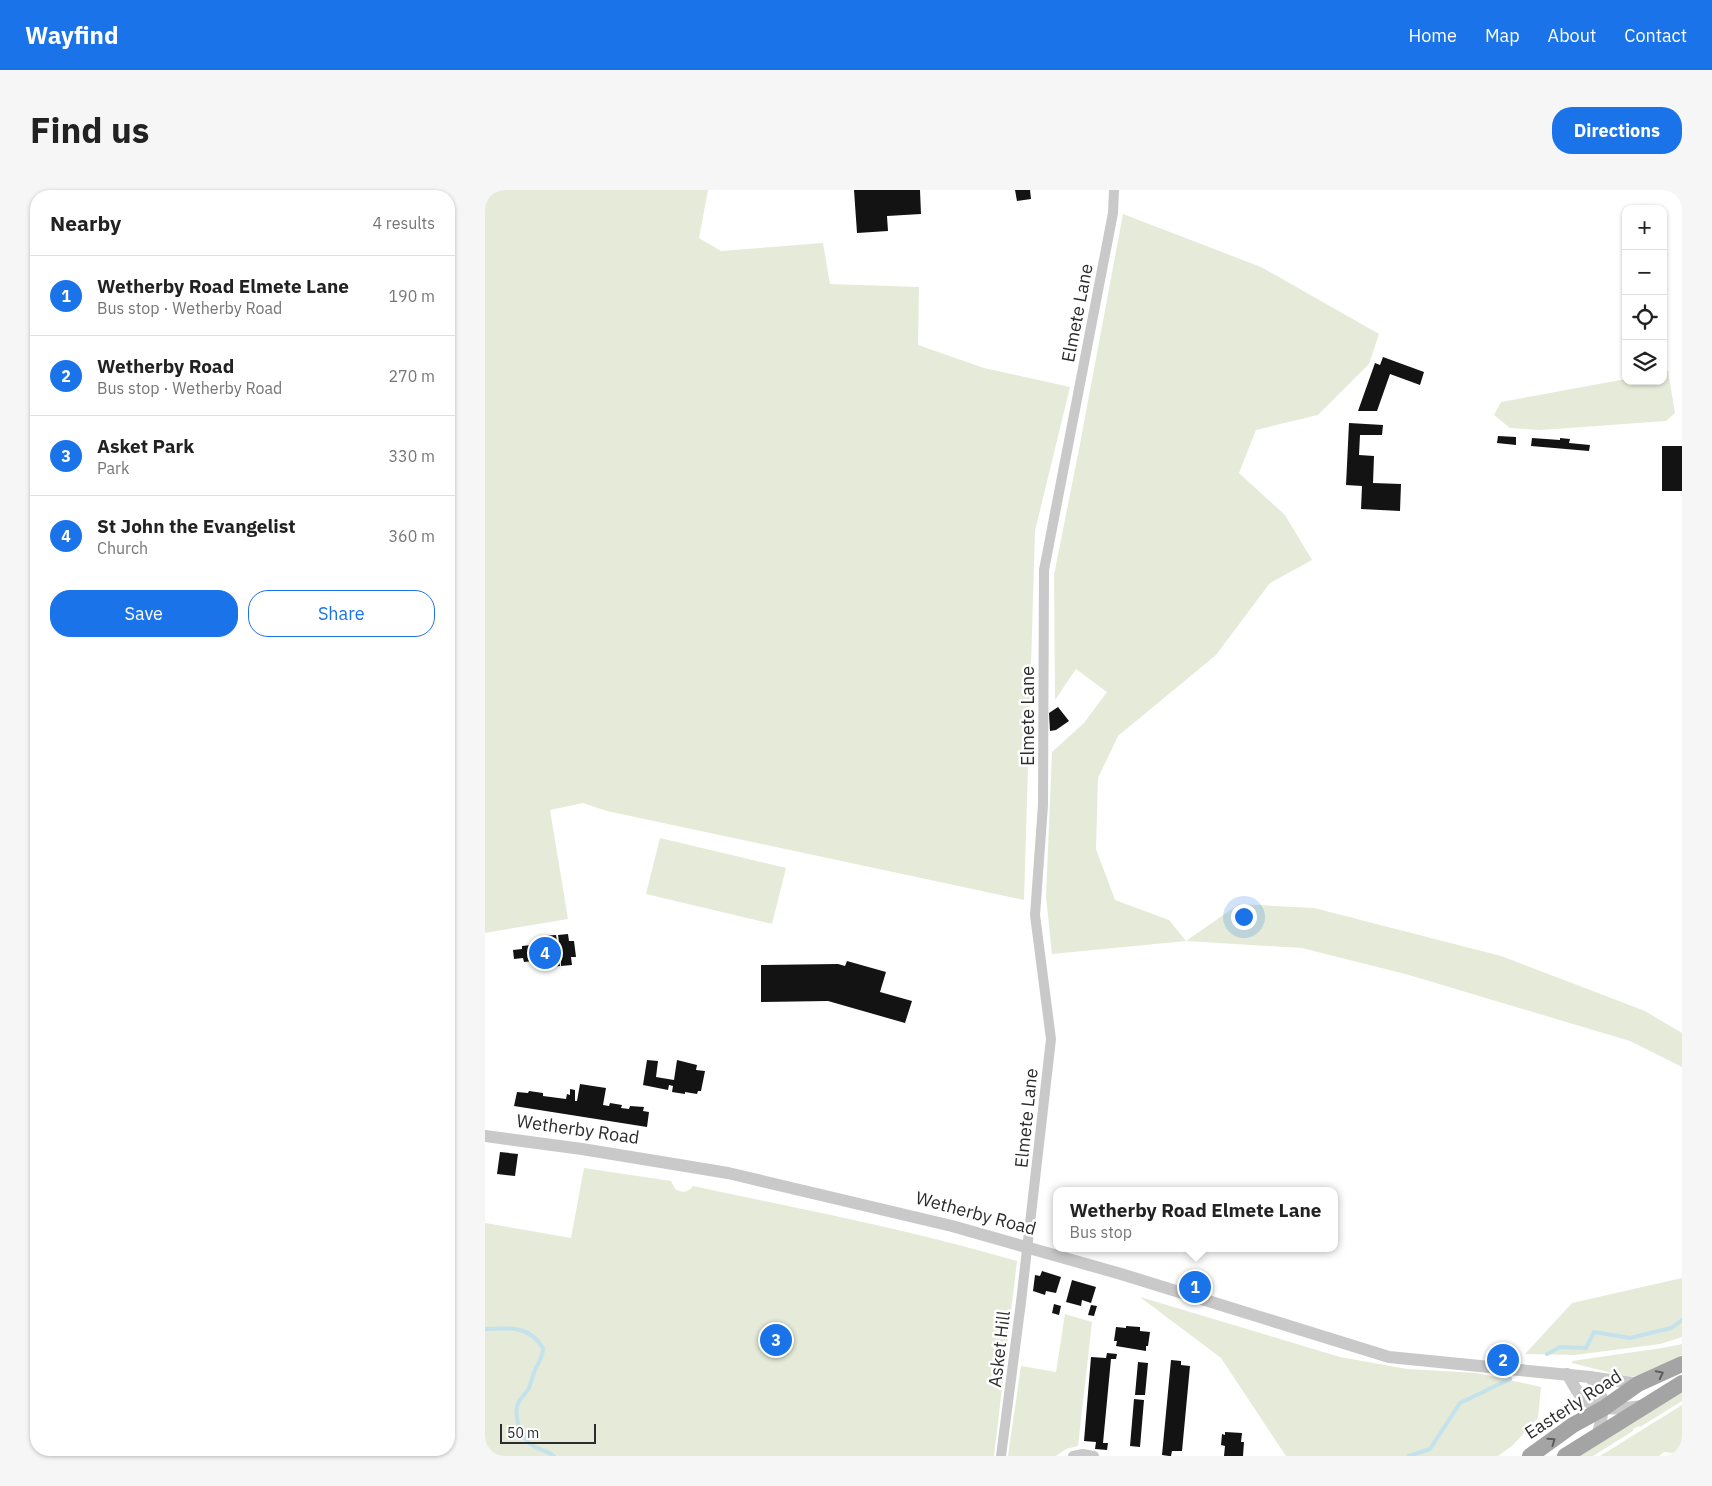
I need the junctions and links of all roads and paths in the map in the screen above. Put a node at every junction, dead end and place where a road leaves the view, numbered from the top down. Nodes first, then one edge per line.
1 (1114, 190) edge
2 (485, 1136) edge
3 (1028, 1246) junction
4 (1682, 1364) edge
5 (1567, 1374) junction
6 (1590, 1377) junction
7 (1682, 1383) edge
8 (1638, 1384) junction
9 (1581, 1397) junction
10 (1644, 1406) junction
11 (1604, 1408) junction
12 (1577, 1423) junction
13 (1598, 1434) junction
14 (1001, 1456) edge
15 (1073, 1456) edge
16 (1094, 1456) edge
17 (1530, 1456) edge
18 (1565, 1456) edge

1 - 3 street, Elmete Lane
2 - 3 street, Wetherby Road
3 - 5 street, Wetherby Road
3 - 14 street, Asket Hill
8 -> 4 main road
5 - 6 street, Wetherby Road
5 - 9 street
6 - 8 street, Wetherby Road
6 - 11 street
7 - 10 main road
8 - 11 main road, Easterly Road
9 - 11 street
9 - 12 street
10 - 11 street
10 - 13 main road
11 - 12 main road, Easterly Road
11 - 13 street
17 -> 12 main road, Easterly Road
13 - 18 main road
15 - 16 street

